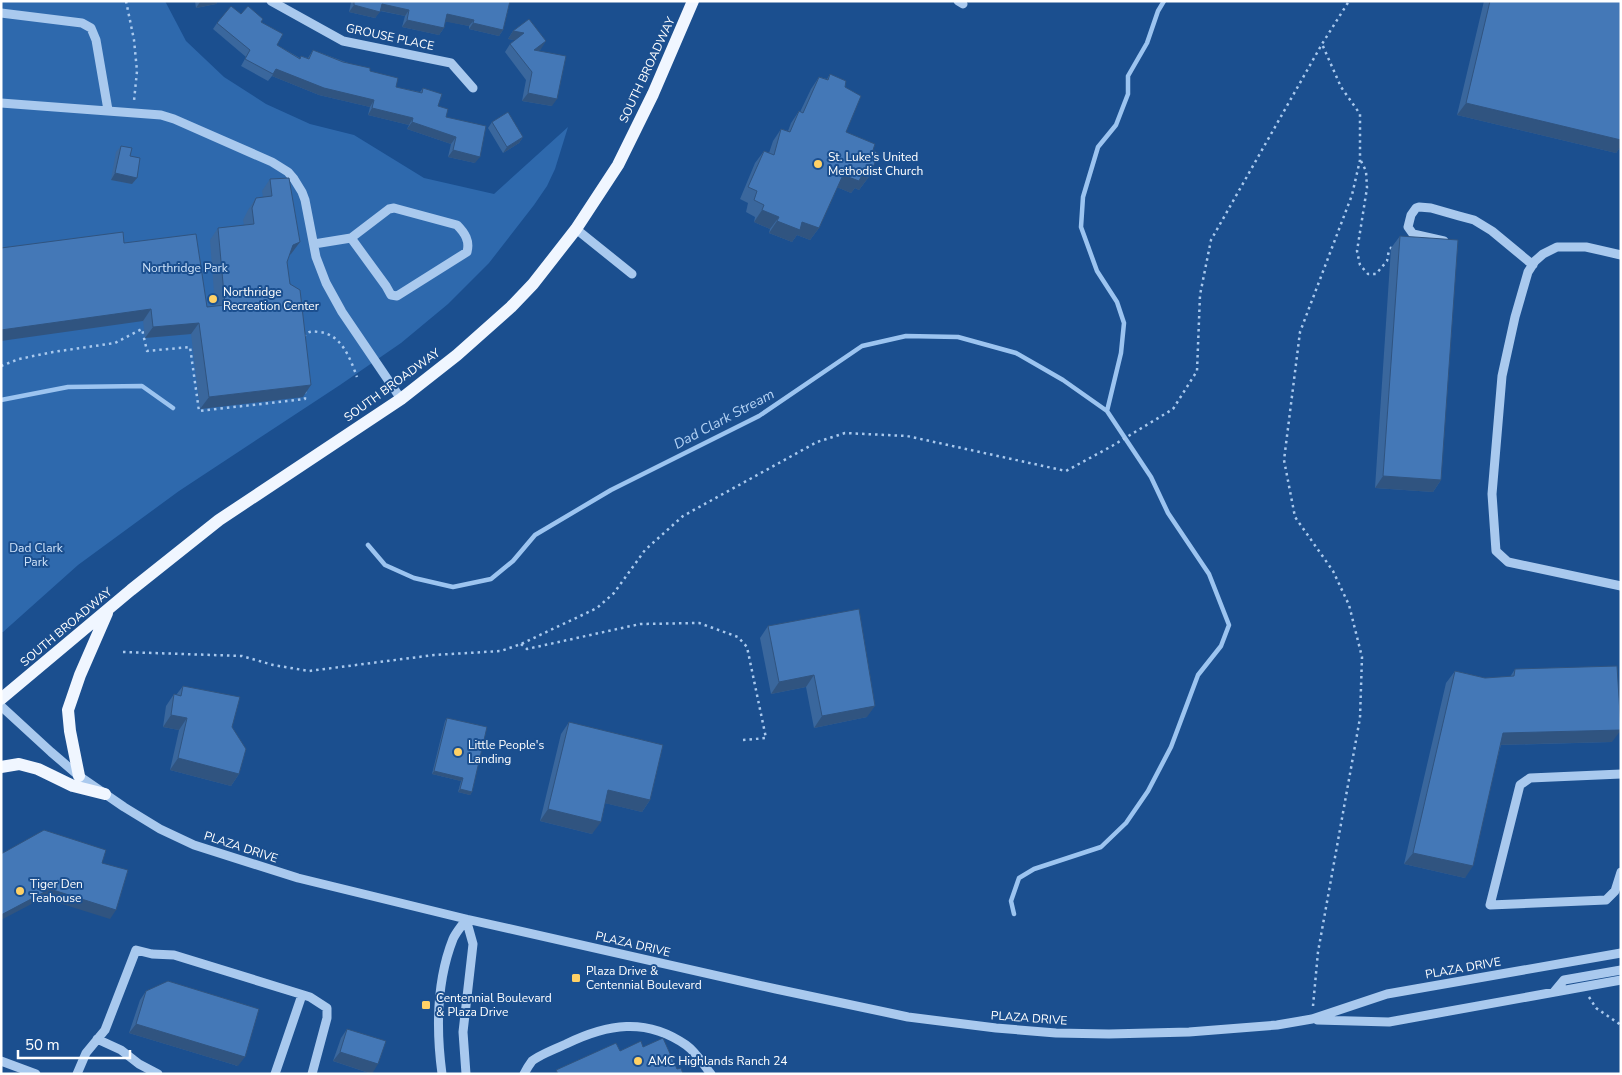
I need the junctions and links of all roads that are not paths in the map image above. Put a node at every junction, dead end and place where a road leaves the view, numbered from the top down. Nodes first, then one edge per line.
1 (271, 1) edge
2 (693, 1) edge
3 (1, 13) edge
4 (473, 88) dead end
5 (1, 103) edge
6 (108, 110) junction
7 (576, 229) junction
8 (351, 238) junction
9 (1450, 242) edge
10 (314, 244) junction
11 (1621, 255) edge
12 (1533, 265) junction
13 (632, 274) dead end
14 (401, 399) junction
15 (1621, 586) edge
16 (109, 608) junction
17 (1, 699) edge
18 (1, 706) edge
19 (1, 767) edge
20 (1621, 774) edge
21 (79, 776) junction
22 (105, 794) junction
23 (1621, 872) edge
24 (466, 919) junction
25 (1621, 953) edge
26 (1621, 970) edge
27 (1621, 980) edge
28 (1554, 992) junction
29 (302, 995) junction
30 (1312, 1019) junction
31 (97, 1039) junction
32 (2, 1064) edge
33 (36, 1074) edge
34 (77, 1074) edge
35 (158, 1074) edge
36 (275, 1074) edge
37 (312, 1074) edge
38 (442, 1074) edge
39 (466, 1074) edge
40 (524, 1074) edge
41 (711, 1074) edge

1 - 4 street, GROUSE PLACE
2 - 7 main road, SOUTH BROADWAY
3 - 6 street
5 - 6 street
6 - 10 street
7 - 13 street
7 - 14 main road, SOUTH BROADWAY
8 - 8 street
8 - 10 street
9 - 12 street
10 - 14 street
11 - 12 street
12 - 15 street
14 - 16 main road, SOUTH BROADWAY
16 - 17 main road, SOUTH BROADWAY
16 - 21 main road
18 - 21 street, PLAZA DRIVE
19 - 22 main road
20 - 23 street
21 - 22 street, PLAZA DRIVE
22 - 24 street, PLAZA DRIVE
24 - 30 street, PLAZA DRIVE
24 - 38 street
24 - 39 street
25 - 30 street, PLAZA DRIVE
26 - 28 street
27 - 28 street, PLAZA DRIVE
28 - 30 street, PLAZA DRIVE
29 - 31 street
29 - 36 street
29 - 37 street
31 - 34 street
31 - 35 street
32 - 33 street
40 - 41 street

